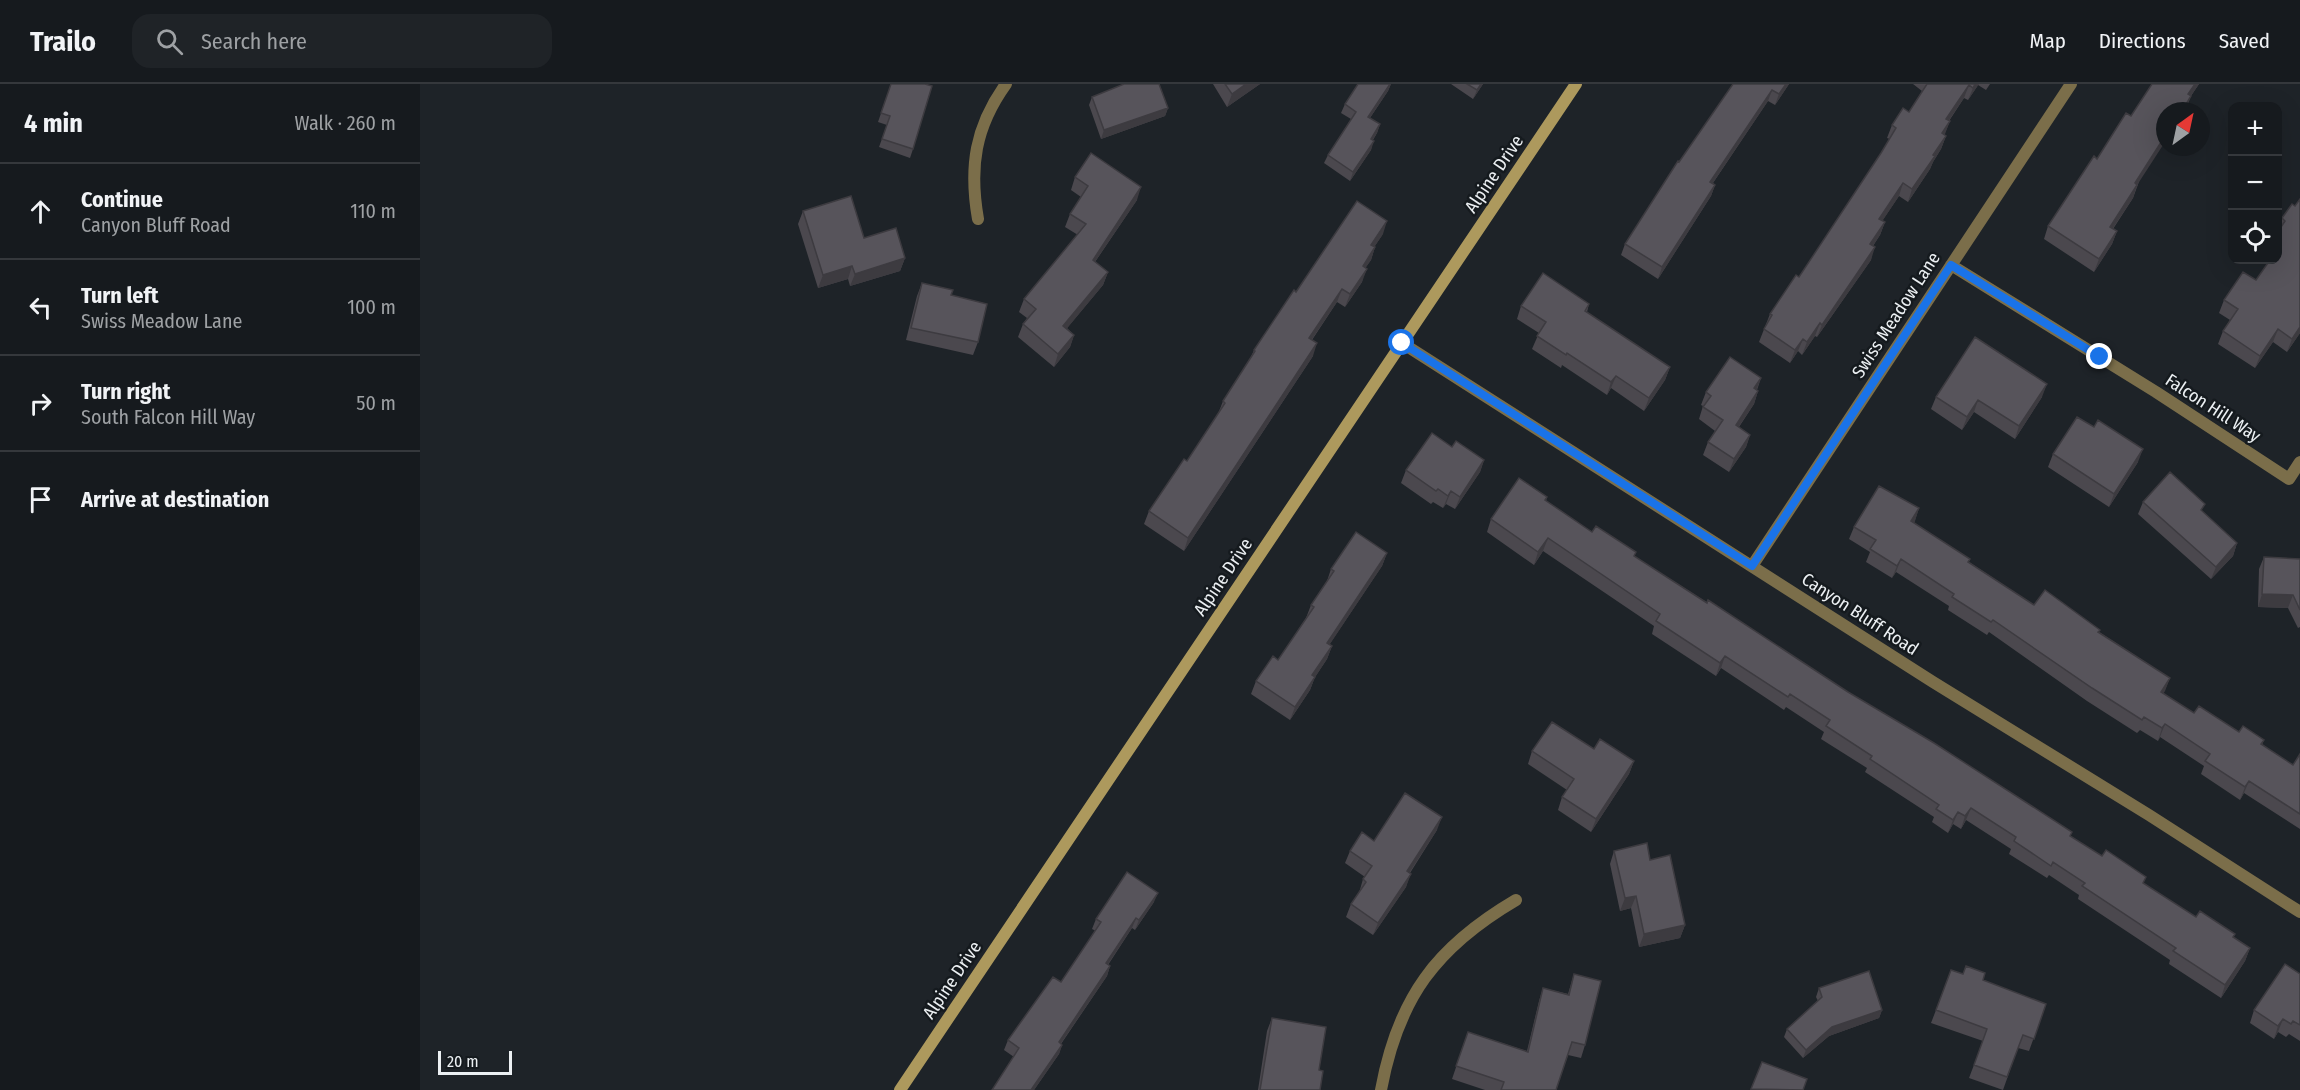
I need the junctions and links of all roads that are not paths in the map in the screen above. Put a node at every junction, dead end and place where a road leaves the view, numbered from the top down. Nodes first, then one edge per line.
1 (1006, 84) edge
2 (1576, 84) edge
3 (2071, 84) edge
4 (978, 219) dead end
5 (1951, 265) junction
6 (1402, 343) junction
7 (2300, 462) edge
8 (1752, 566) junction
9 (1516, 900) dead end
10 (2300, 912) edge
11 (900, 1090) edge
12 (1380, 1090) edge

1 - 4 street
2 - 6 street, Alpine Drive
3 - 5 street, Swiss Meadow Lane
5 - 7 street, Falcon Hill Way
5 - 8 street, Swiss Meadow Lane
6 - 8 street, Canyon Bluff Road
6 - 11 street, Alpine Drive
8 - 10 street, Canyon Bluff Road
9 - 12 street

